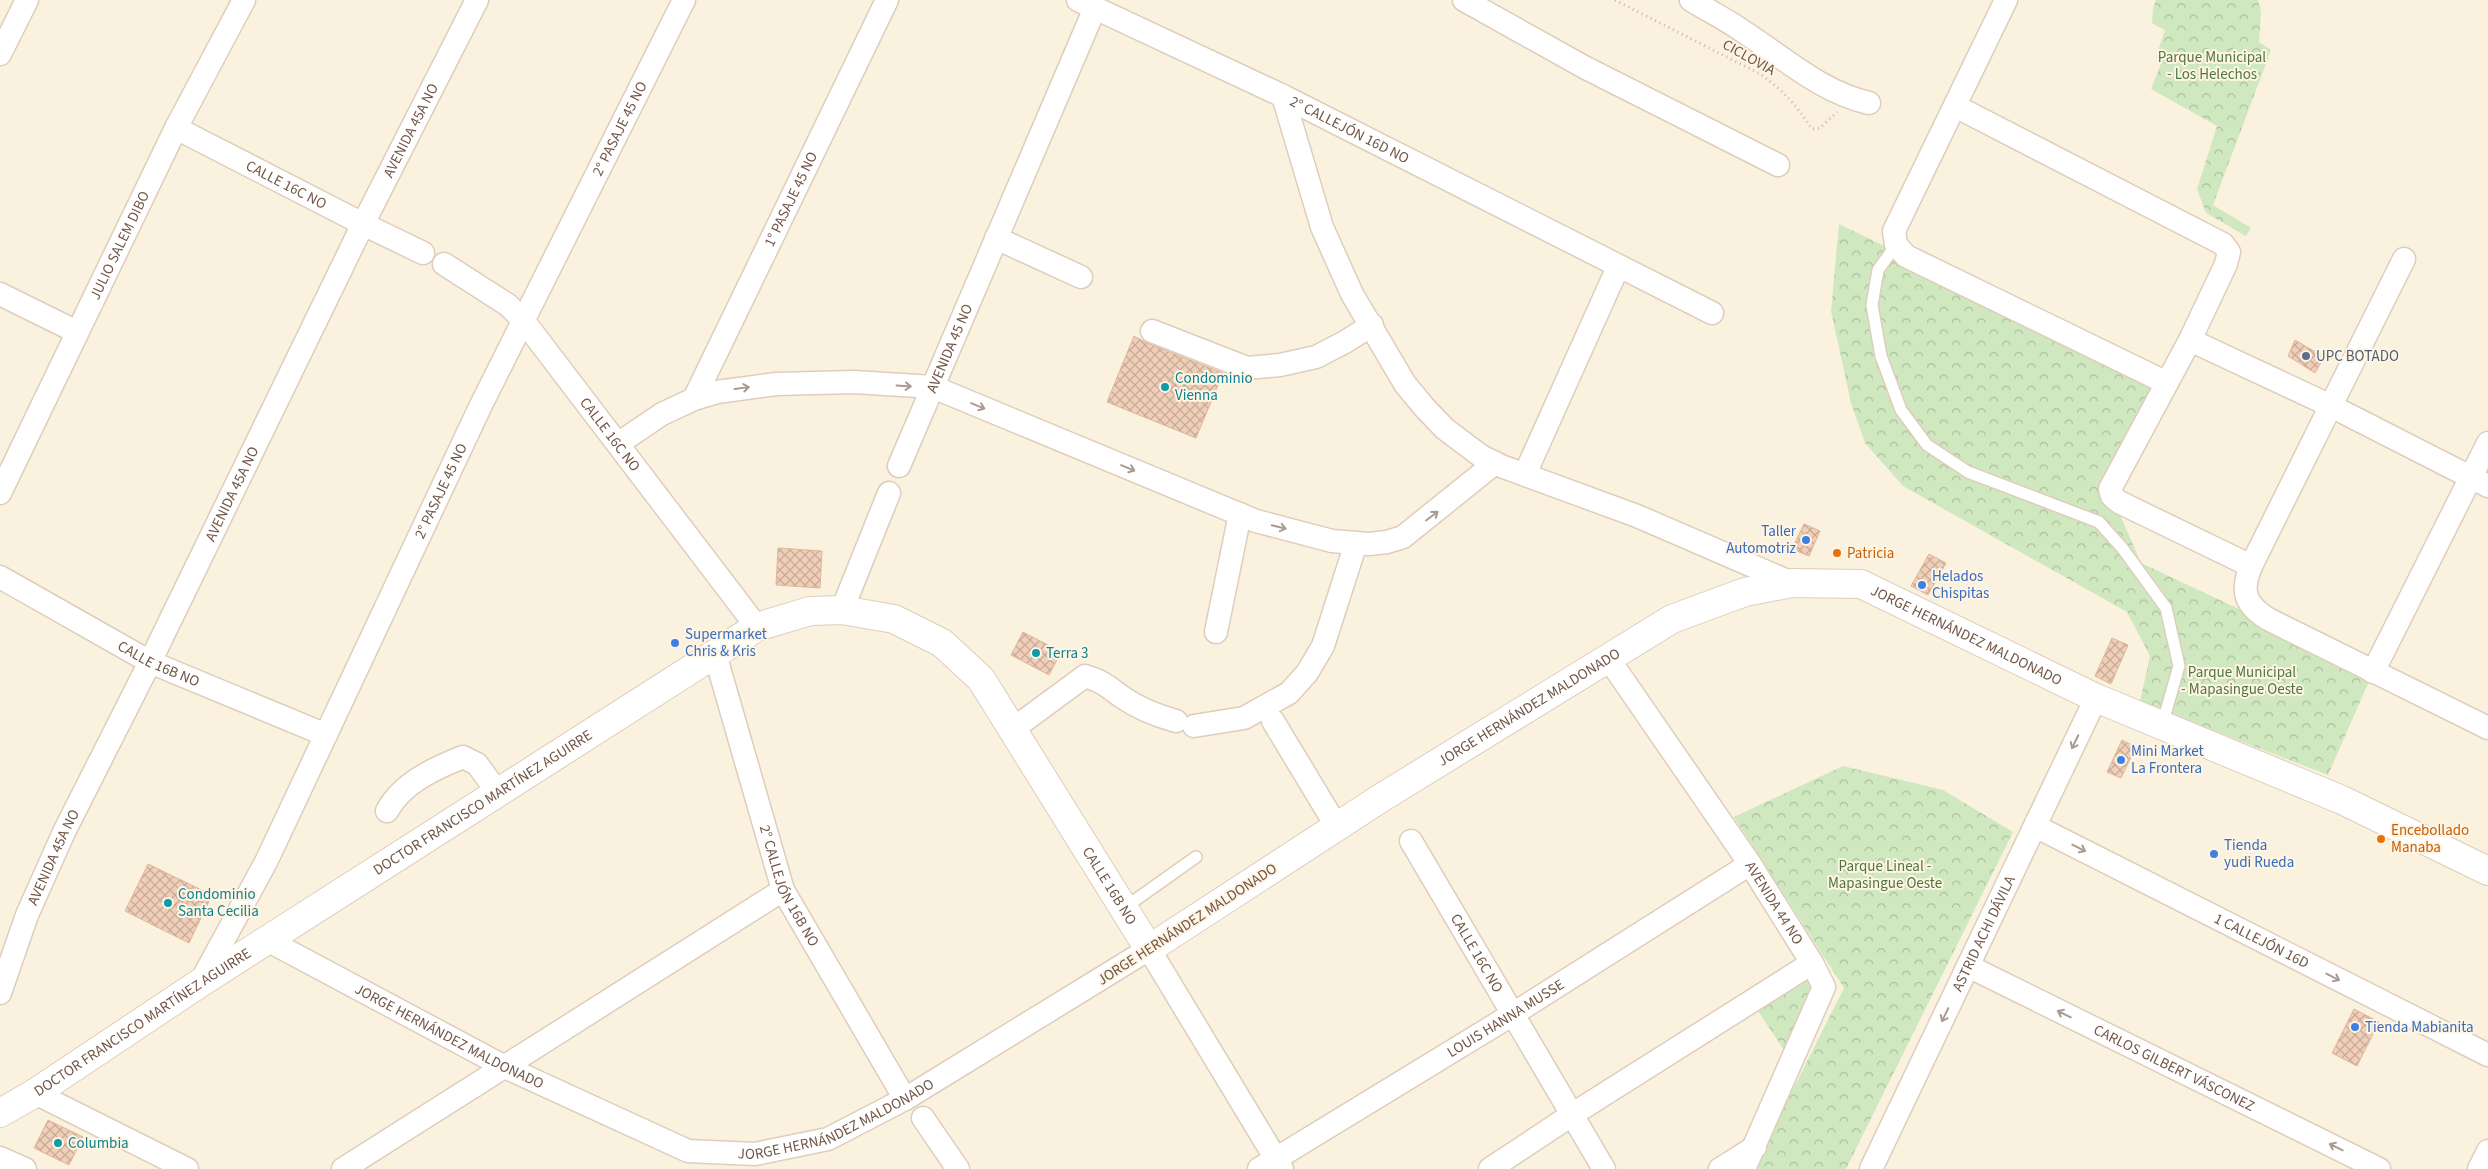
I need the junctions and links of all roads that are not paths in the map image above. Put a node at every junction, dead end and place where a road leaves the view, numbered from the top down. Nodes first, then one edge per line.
1 (27, 0) edge
2 (244, 0) edge
3 (477, 0) edge
4 (684, 0) edge
5 (887, 0) edge
6 (1464, 0) edge
7 (1691, 0) edge
8 (2006, 0) edge
9 (1086, 4) edge
10 (0, 54) edge
11 (1283, 96) junction
12 (1859, 100) road end
13 (1955, 106) junction
14 (176, 128) junction
15 (1778, 165) dead end
16 (363, 224) junction
17 (996, 238) junction
18 (1896, 245) junction
19 (423, 252) dead end
20 (2404, 259) dead end
21 (444, 264) dead end
22 (1618, 267) junction
23 (1082, 276) dead end
24 (0, 294) edge
25 (1712, 313) dead end
26 (523, 320) junction
27 (1372, 325) junction
28 (1152, 331) dead end
29 (77, 332) junction
30 (2190, 340) junction
31 (2167, 383) junction
32 (932, 387) junction
33 (694, 399) junction
34 (2330, 406) junction
35 (619, 443) junction
36 (2488, 443) edge
37 (1495, 463) junction
38 (899, 466) dead end
39 (1525, 474) junction
40 (2479, 481) edge
41 (0, 493) edge
42 (889, 493) dead end
43 (1240, 514) junction
44 (1356, 543) junction
45 (2251, 566) junction
46 (0, 577) edge
47 (1792, 583) junction
48 (842, 610) junction
49 (756, 627) junction
50 (1216, 632) dead end
51 (715, 654) junction
52 (1608, 658) junction
53 (150, 662) junction
54 (2373, 672) junction
55 (982, 679) joint
56 (2096, 698) junction
57 (1273, 721) dead end
58 (2162, 725) junction
59 (2488, 728) edge
60 (1013, 729) junction
61 (326, 735) junction
62 (498, 794) junction
63 (387, 811) dead end
64 (2035, 826) junction
65 (1337, 827) junction
66 (1411, 841) dead end
67 (1196, 857) dead end
68 (1750, 864) junction
69 (2488, 871) edge
70 (783, 890) junction
71 (1124, 908) junction
72 (269, 941) junction
73 (1149, 949) junction
74 (1812, 963) junction
75 (1968, 966) junction
76 (200, 983) junction
77 (0, 993) edge
78 (1514, 1014) junction
79 (2488, 1055) edge
80 (505, 1067) junction
81 (35, 1093) junction
82 (905, 1098) junction
83 (0, 1113) edge
84 (1572, 1114) junction
85 (923, 1118) dead end
86 (1755, 1147) junction
87 (2488, 1151) edge
88 (0, 1158) edge
89 (687, 1160) edge
90 (1272, 1166) edge
91 (25, 1169) edge
92 (187, 1169) edge
93 (343, 1169) edge
94 (958, 1169) edge
95 (1490, 1169) edge
96 (1604, 1169) edge
97 (1720, 1169) edge
98 (1744, 1169) edge
99 (1871, 1169) edge
100 (2379, 1169) edge
101 (2479, 1169) edge

1 - 10 street
2 - 14 street, JULIO SALEM DIBO
3 - 16 street, AVENIDA 45A NO
4 - 26 street, 2° PASAJE 45 NO
5 - 33 street, 1° PASAJE 45 NO
6 - 15 street
7 - 12 street
8 - 13 street
9 - 11 street, 2° CALLEJÓN 16D NO
9 - 17 street, AVENIDA 45 NO
11 - 22 street, 2° CALLEJÓN 16D NO
11 - 27 street
13 - 18 street
13 - 30 street
14 - 16 street, CALLE 16C NO
14 - 29 street, JULIO SALEM DIBO
16 - 19 street, CALLE 16C NO
16 - 53 street, AVENIDA 45A NO
17 - 23 street
17 - 32 street, AVENIDA 45 NO
18 - 31 street
18 - 58 lane
20 - 34 street
21 - 26 street, CALLE 16C NO
22 - 25 street, 2° CALLEJÓN 16D NO
22 - 39 street
24 - 29 street
26 - 35 street, CALLE 16C NO
26 - 61 street, 2° PASAJE 45 NO
27 - 28 street
27 - 37 street
29 - 41 street, JULIO SALEM DIBO
30 - 31 street
30 - 34 street
31 - 45 street
33 -> 32 street, AVENIDA 45 NO
32 - 38 street
32 -> 43 street
33 - 35 street, AVENIDA 45 NO
34 - 40 street
34 - 45 street
35 - 49 street, CALLE 16C NO
36 - 40 street
37 - 39 street
44 -> 37 street
39 - 47 street
40 - 54 street
42 - 48 street
43 -> 44 street
43 - 50 street
44 - 60 street
45 - 54 street
46 - 53 street, CALLE 16B NO
47 - 52 street, JORGE HERNÁNDEZ MALDONADO
47 - 56 street, JORGE HERNÁNDEZ MALDONADO
48 - 49 street, DOCTOR FRANCISCO MARTÍNEZ AGUIRRE
48 - 55 street, DOCTOR FRANCISCO MARTÍNEZ AGUIRRE
49 - 51 street, DOCTOR FRANCISCO MARTÍNEZ AGUIRRE
51 - 62 street, DOCTOR FRANCISCO MARTÍNEZ AGUIRRE
51 - 70 street, 2° CALLEJÓN 16B NO
52 - 65 street, JORGE HERNÁNDEZ MALDONADO
52 - 68 street, AVENIDA 44 NO
53 - 61 street, CALLE 16B NO
53 - 77 street, AVENIDA 45A NO
54 - 59 street
55 - 60 street, CALLE 16B NO
56 - 58 street, JORGE HERNÁNDEZ MALDONADO
56 -> 64 street, ASTRID ACHI DÁVILA
57 - 65 street
58 - 69 street, JORGE HERNÁNDEZ MALDONADO
60 - 71 street, CALLE 16B NO
61 - 76 street, 2° PASAJE 45 NO
62 - 63 street
62 - 72 street, DOCTOR FRANCISCO MARTÍNEZ AGUIRRE
64 - 75 street, ASTRID ACHI DÁVILA
64 -> 79 street, 1 CALLEJÓN 16D
65 - 73 street, JORGE HERNÁNDEZ MALDONADO
66 - 78 street, CALLE 16C NO
67 - 71 lane
68 - 74 street, AVENIDA 44 NO
68 - 78 street, LOUIS HANNA MUSSE
70 - 80 street
70 - 82 street, 2° CALLEJÓN 16B NO
71 - 73 street, CALLE 16B NO
72 - 76 street, DOCTOR FRANCISCO MARTÍNEZ AGUIRRE
72 - 80 street, JORGE HERNÁNDEZ MALDONADO
73 - 82 street, JORGE HERNÁNDEZ MALDONADO
73 - 90 street, CALLE 16B NO
74 - 84 street
74 - 86 street, AVENIDA 44 NO
75 -> 99 street, ASTRID ACHI DÁVILA
100 -> 75 street, CARLOS GILBERT VÁSCONEZ
76 - 81 street, DOCTOR FRANCISCO MARTÍNEZ AGUIRRE
78 - 84 street, CALLE 16C NO
78 - 90 street, LOUIS HANNA MUSSE
80 - 89 street, JORGE HERNÁNDEZ MALDONADO
80 - 93 street
81 - 83 street, DOCTOR FRANCISCO MARTÍNEZ AGUIRRE
81 - 92 street
82 - 89 street, JORGE HERNÁNDEZ MALDONADO
84 - 95 street
84 - 96 street, CALLE 16C NO
85 - 94 street
86 - 97 street
86 - 98 street, AVENIDA 44 NO
87 - 101 street
88 - 91 street

